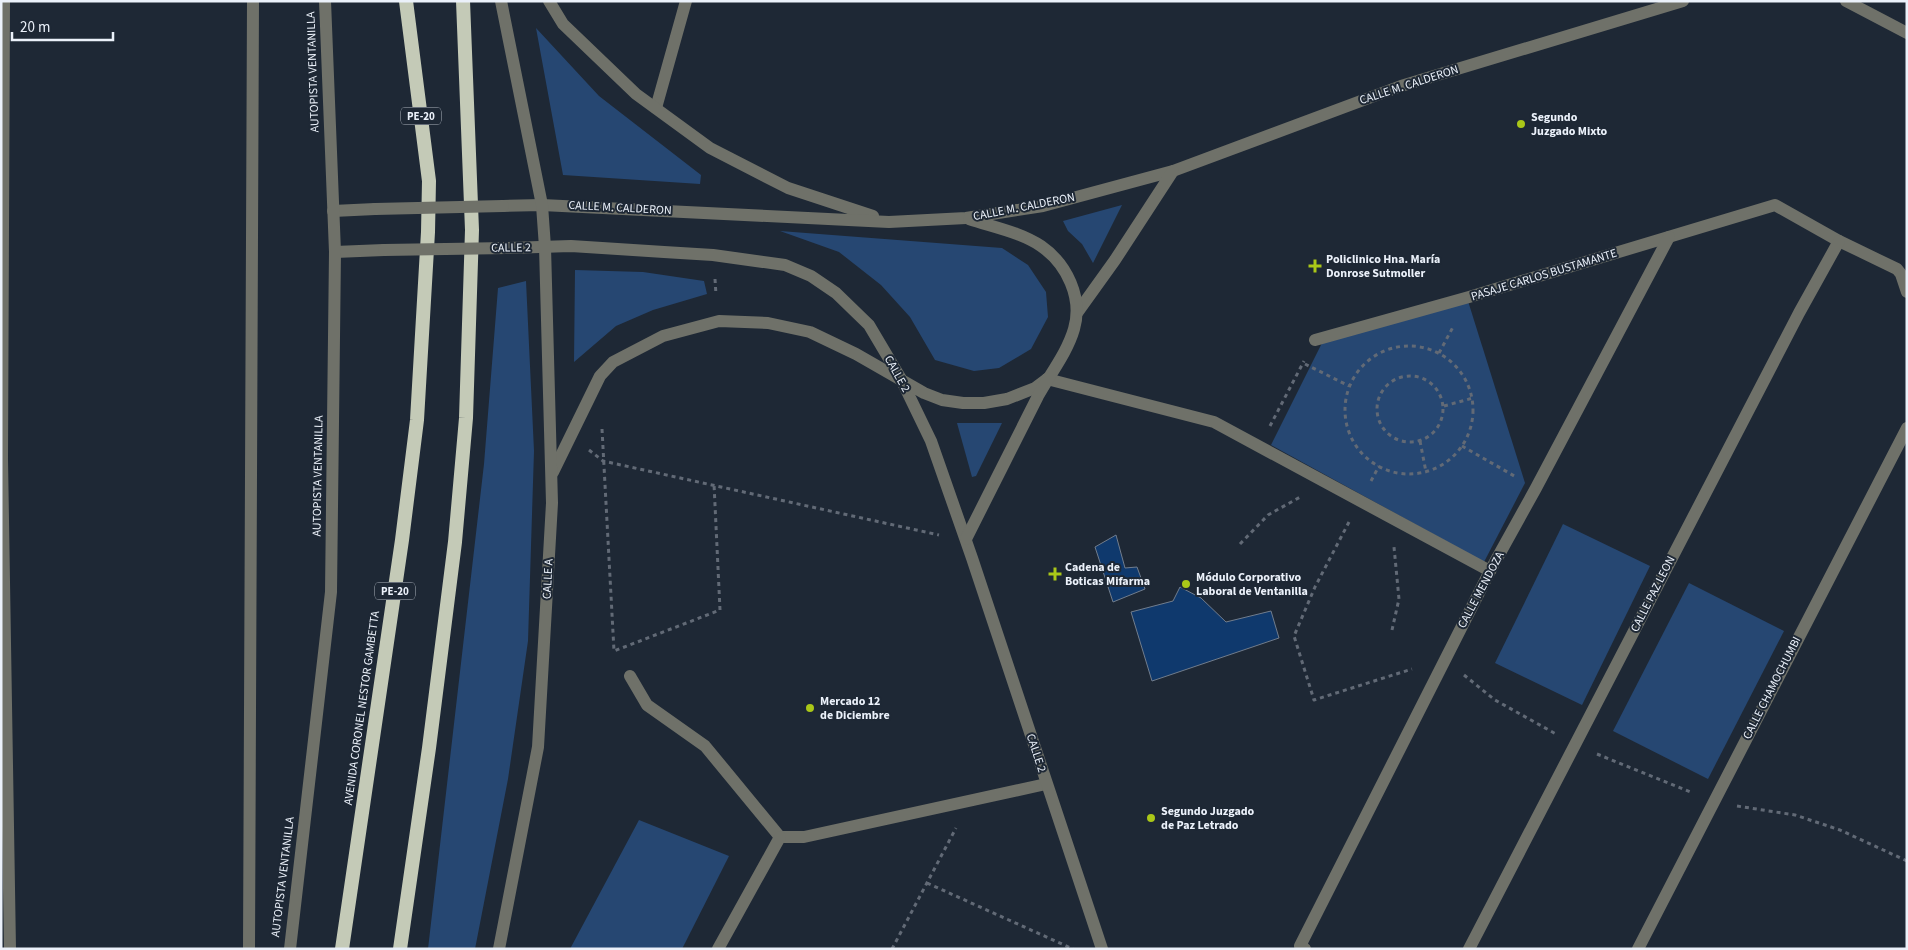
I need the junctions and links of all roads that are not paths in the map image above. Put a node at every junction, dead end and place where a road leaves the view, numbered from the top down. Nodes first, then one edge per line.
1 (4, 1) edge
2 (253, 1) edge
3 (325, 1) edge
4 (406, 1) edge
5 (463, 1) edge
6 (501, 1) edge
7 (549, 1) edge
8 (686, 1) edge
9 (1683, 1) edge
10 (1846, 1) edge
11 (1907, 32) edge
12 (656, 108) junction
13 (1173, 172) junction
14 (2, 188) edge
15 (542, 205) junction
16 (334, 211) junction
17 (966, 218) junction
18 (889, 222) junction
19 (1669, 237) junction
20 (1839, 241) junction
21 (545, 247) junction
22 (335, 252) junction
23 (1907, 292) edge
24 (1077, 313) junction
25 (1315, 340) road end
26 (901, 379) junction
27 (1047, 379) junction
28 (1907, 428) edge
29 (2, 459) edge
30 (552, 474) junction
31 (966, 539) junction
32 (1490, 571) junction
33 (630, 676) dead end
34 (1046, 784) junction
35 (780, 837) junction
36 (1302, 947) edge
37 (10, 949) edge
38 (249, 949) edge
39 (290, 949) edge
40 (342, 949) edge
41 (400, 949) edge
42 (499, 949) edge
43 (718, 949) edge
44 (1102, 949) edge
45 (1469, 949) edge
46 (1638, 949) edge

1 - 14 street
2 - 38 street
3 - 16 street, AUTOPISTA VENTANILLA
4 - 40 highway, AVENIDA CORONEL NESTOR GAMBETTA / PE-20
5 - 41 highway
6 - 15 street
7 - 12 street
8 - 12 street
9 - 13 street, CALLE M. CALDERON
10 - 11 street
12 - 18 street
13 - 17 street, CALLE M. CALDERON
13 - 24 street
14 - 29 street
15 - 16 street, CALLE M. CALDERON, bridge
15 - 18 street, CALLE M. CALDERON
15 - 21 street, CALLE A
16 - 22 street, AUTOPISTA VENTANILLA
17 - 18 street, CALLE M. CALDERON
17 - 24 street
19 - 20 street, PASAJE CARLOS BUSTAMANTE
19 - 25 street, PASAJE CARLOS BUSTAMANTE
19 - 32 street, CALLE MENDOZA
20 - 23 street
20 - 45 street, CALLE PAZ LEON
21 - 22 street, CALLE 2, bridge
21 - 26 street, CALLE 2
21 - 30 street, CALLE A
22 - 39 street, AUTOPISTA VENTANILLA
24 - 27 street
26 - 27 street
26 - 30 street
26 - 31 street, CALLE 2
27 - 31 street
27 - 32 street
28 - 46 street, CALLE CHAMOCHUMBI
29 - 37 street
30 - 42 street, CALLE A
31 - 34 street, CALLE 2
32 - 36 street, CALLE MENDOZA
33 - 35 street
34 - 35 street
34 - 44 street, CALLE 2
35 - 43 street

